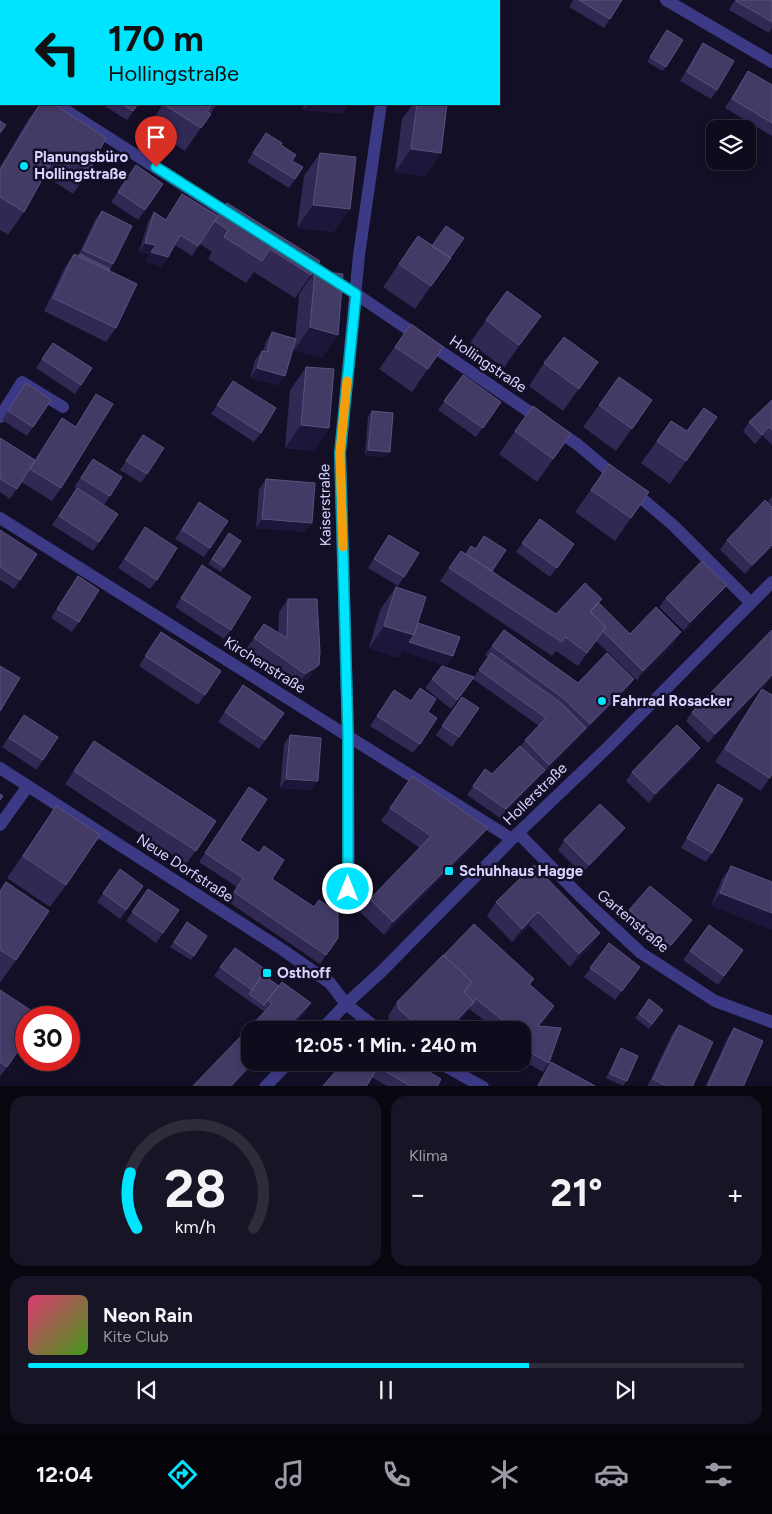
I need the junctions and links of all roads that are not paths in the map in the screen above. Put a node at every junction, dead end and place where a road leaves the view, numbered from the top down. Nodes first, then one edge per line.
1 (666, 0) edge
2 (772, 62) edge
3 (58, 105) edge
4 (381, 105) edge
5 (247, 226) edge
6 (289, 252) edge
7 (356, 294) junction
8 (63, 407) dead end
9 (0, 417) edge
10 (0, 518) edge
11 (772, 582) edge
12 (752, 603) junction
13 (348, 736) junction
14 (0, 768) edge
15 (28, 786) junction
16 (0, 825) edge
17 (515, 836) junction
18 (349, 908) dead end
19 (346, 1004) junction
20 (329, 1021) edge
21 (368, 1021) edge
22 (772, 1022) edge
23 (279, 1071) edge
24 (455, 1071) edge
25 (265, 1086) edge
26 (483, 1086) edge

1 - 2 street
3 - 5 street
4 - 7 street, Kaiserstraße
6 - 7 street, Hollingstraße
7 - 12 street, Hollingstraße
7 - 13 street, Kaiserstraße
8 - 9 street
10 - 13 street, Kirchenstraße
11 - 12 street, Hollerstraße
12 - 17 street, Hollerstraße
13 - 17 street, Kirchenstraße
13 - 18 street, Kaiserstraße
14 - 15 street, Neue Dorfstraße
15 - 16 street
15 - 19 street, Neue Dorfstraße
17 - 19 street, Hollerstraße
17 - 22 street, Gartenstraße
19 - 20 street, Hollerstraße
19 - 21 street, Neue Dorfstraße
23 - 25 street
24 - 26 street

